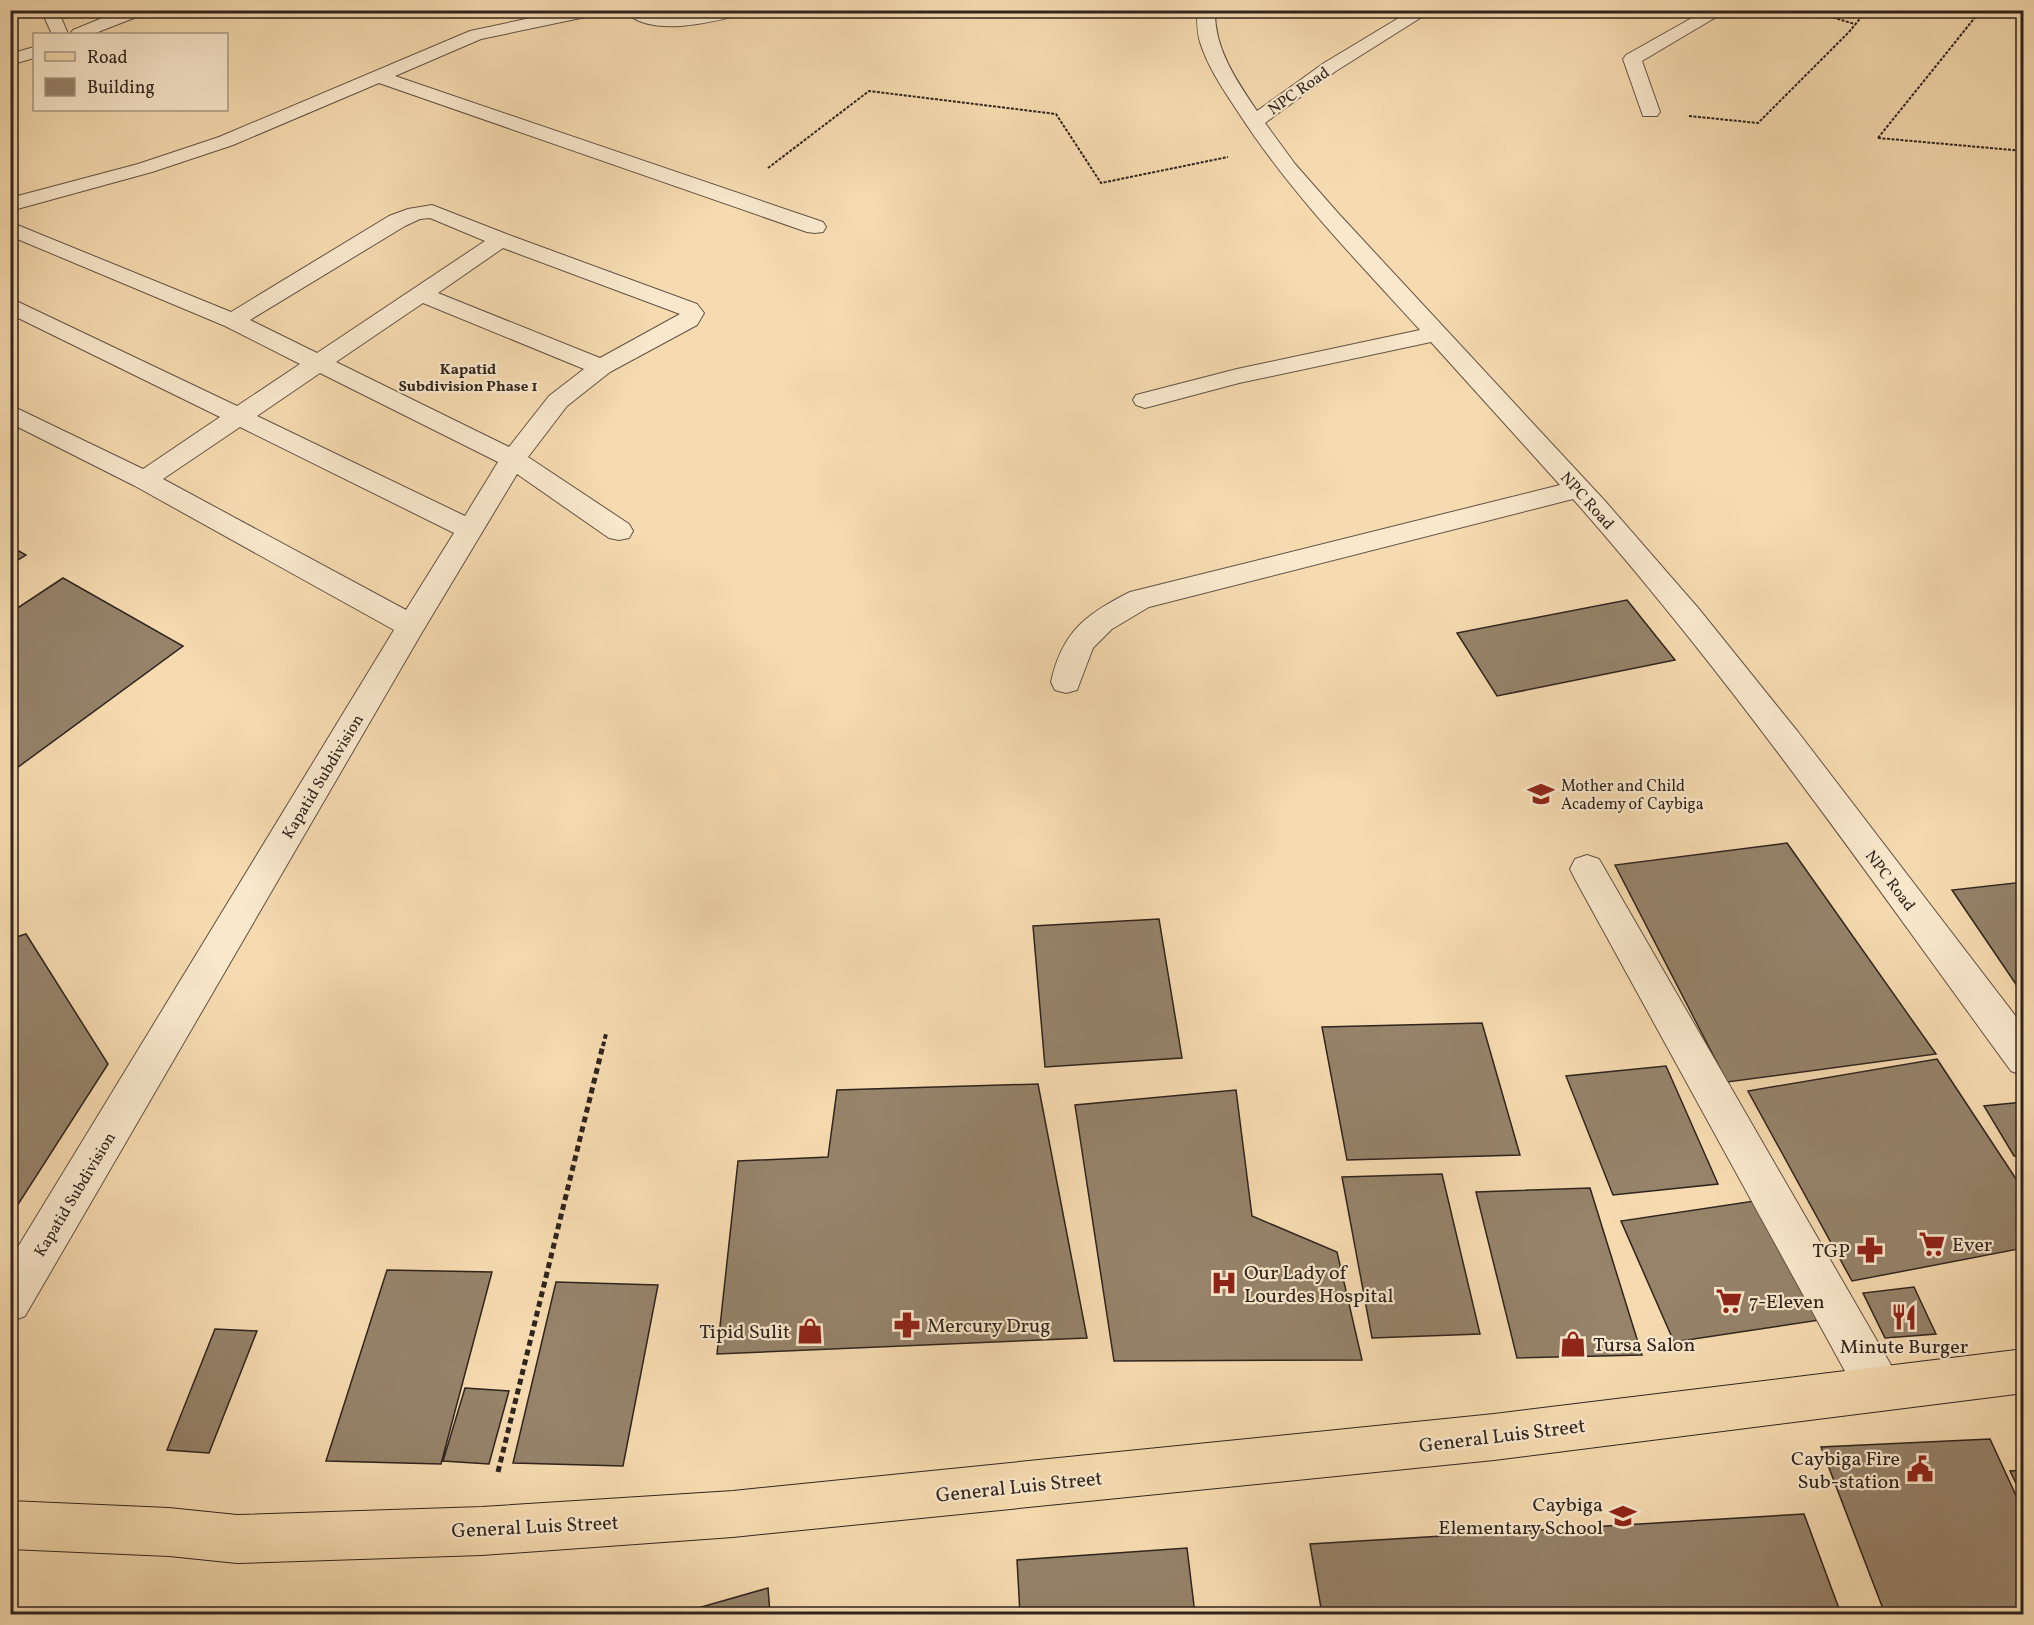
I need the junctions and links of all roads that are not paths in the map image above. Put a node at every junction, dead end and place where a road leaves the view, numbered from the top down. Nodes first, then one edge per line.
1 (49, 10) edge
2 (138, 10) edge
3 (595, 10) edge
4 (632, 10) edge
5 (738, 10) edge
6 (1206, 10) edge
7 (1425, 10) edge
8 (1720, 10) edge
9 (60, 33) edge
10 (81, 33) edge
11 (33, 52) edge
12 (10, 60) edge
13 (380, 77) junction
14 (1650, 112) road end
15 (1255, 121) junction
16 (10, 206) edge
17 (815, 227) dead end
18 (10, 228) edge
19 (501, 240) junction
20 (421, 294) junction
21 (10, 305) edge
22 (233, 321) junction
23 (1438, 333) junction
24 (320, 363) junction
25 (602, 367) junction
26 (1145, 400) dead end
27 (10, 413) edge
28 (239, 417) junction
29 (513, 459) junction
30 (144, 480) junction
31 (1579, 489) junction
32 (471, 530) junction
33 (619, 531) dead end
34 (411, 626) junction
35 (1066, 682) dead end
36 (1587, 869) dead end
37 (2024, 1058) edge
38 (10, 1302) edge
39 (2024, 1371) edge
40 (1879, 1388) junction
41 (12, 1529) edge

1 - 9 street
2 - 10 street
3 - 13 street
4 - 5 street
6 - 15 street
7 - 15 street, NPC Road
8 - 14 street
11 - 12 street
13 - 16 street
13 - 17 street
15 - 23 street, NPC Road
18 - 22 street
19 - 20 street
19 - 22 street
19 - 25 street, Kapatid Subdivision
20 - 24 street
20 - 25 street
21 - 28 street
22 - 24 street
23 - 26 street
23 - 31 street, NPC Road
24 - 28 street
24 - 29 street
25 - 29 street, Kapatid Subdivision
27 - 30 street
28 - 30 street
28 - 32 street
29 - 32 street, Kapatid Subdivision
29 - 33 street
30 - 34 street
31 - 35 street
31 - 37 street, NPC Road
32 - 34 street, Kapatid Subdivision
34 - 38 street, Kapatid Subdivision
36 - 40 street
39 - 40 main road, General Luis Street
40 - 41 main road, General Luis Street

